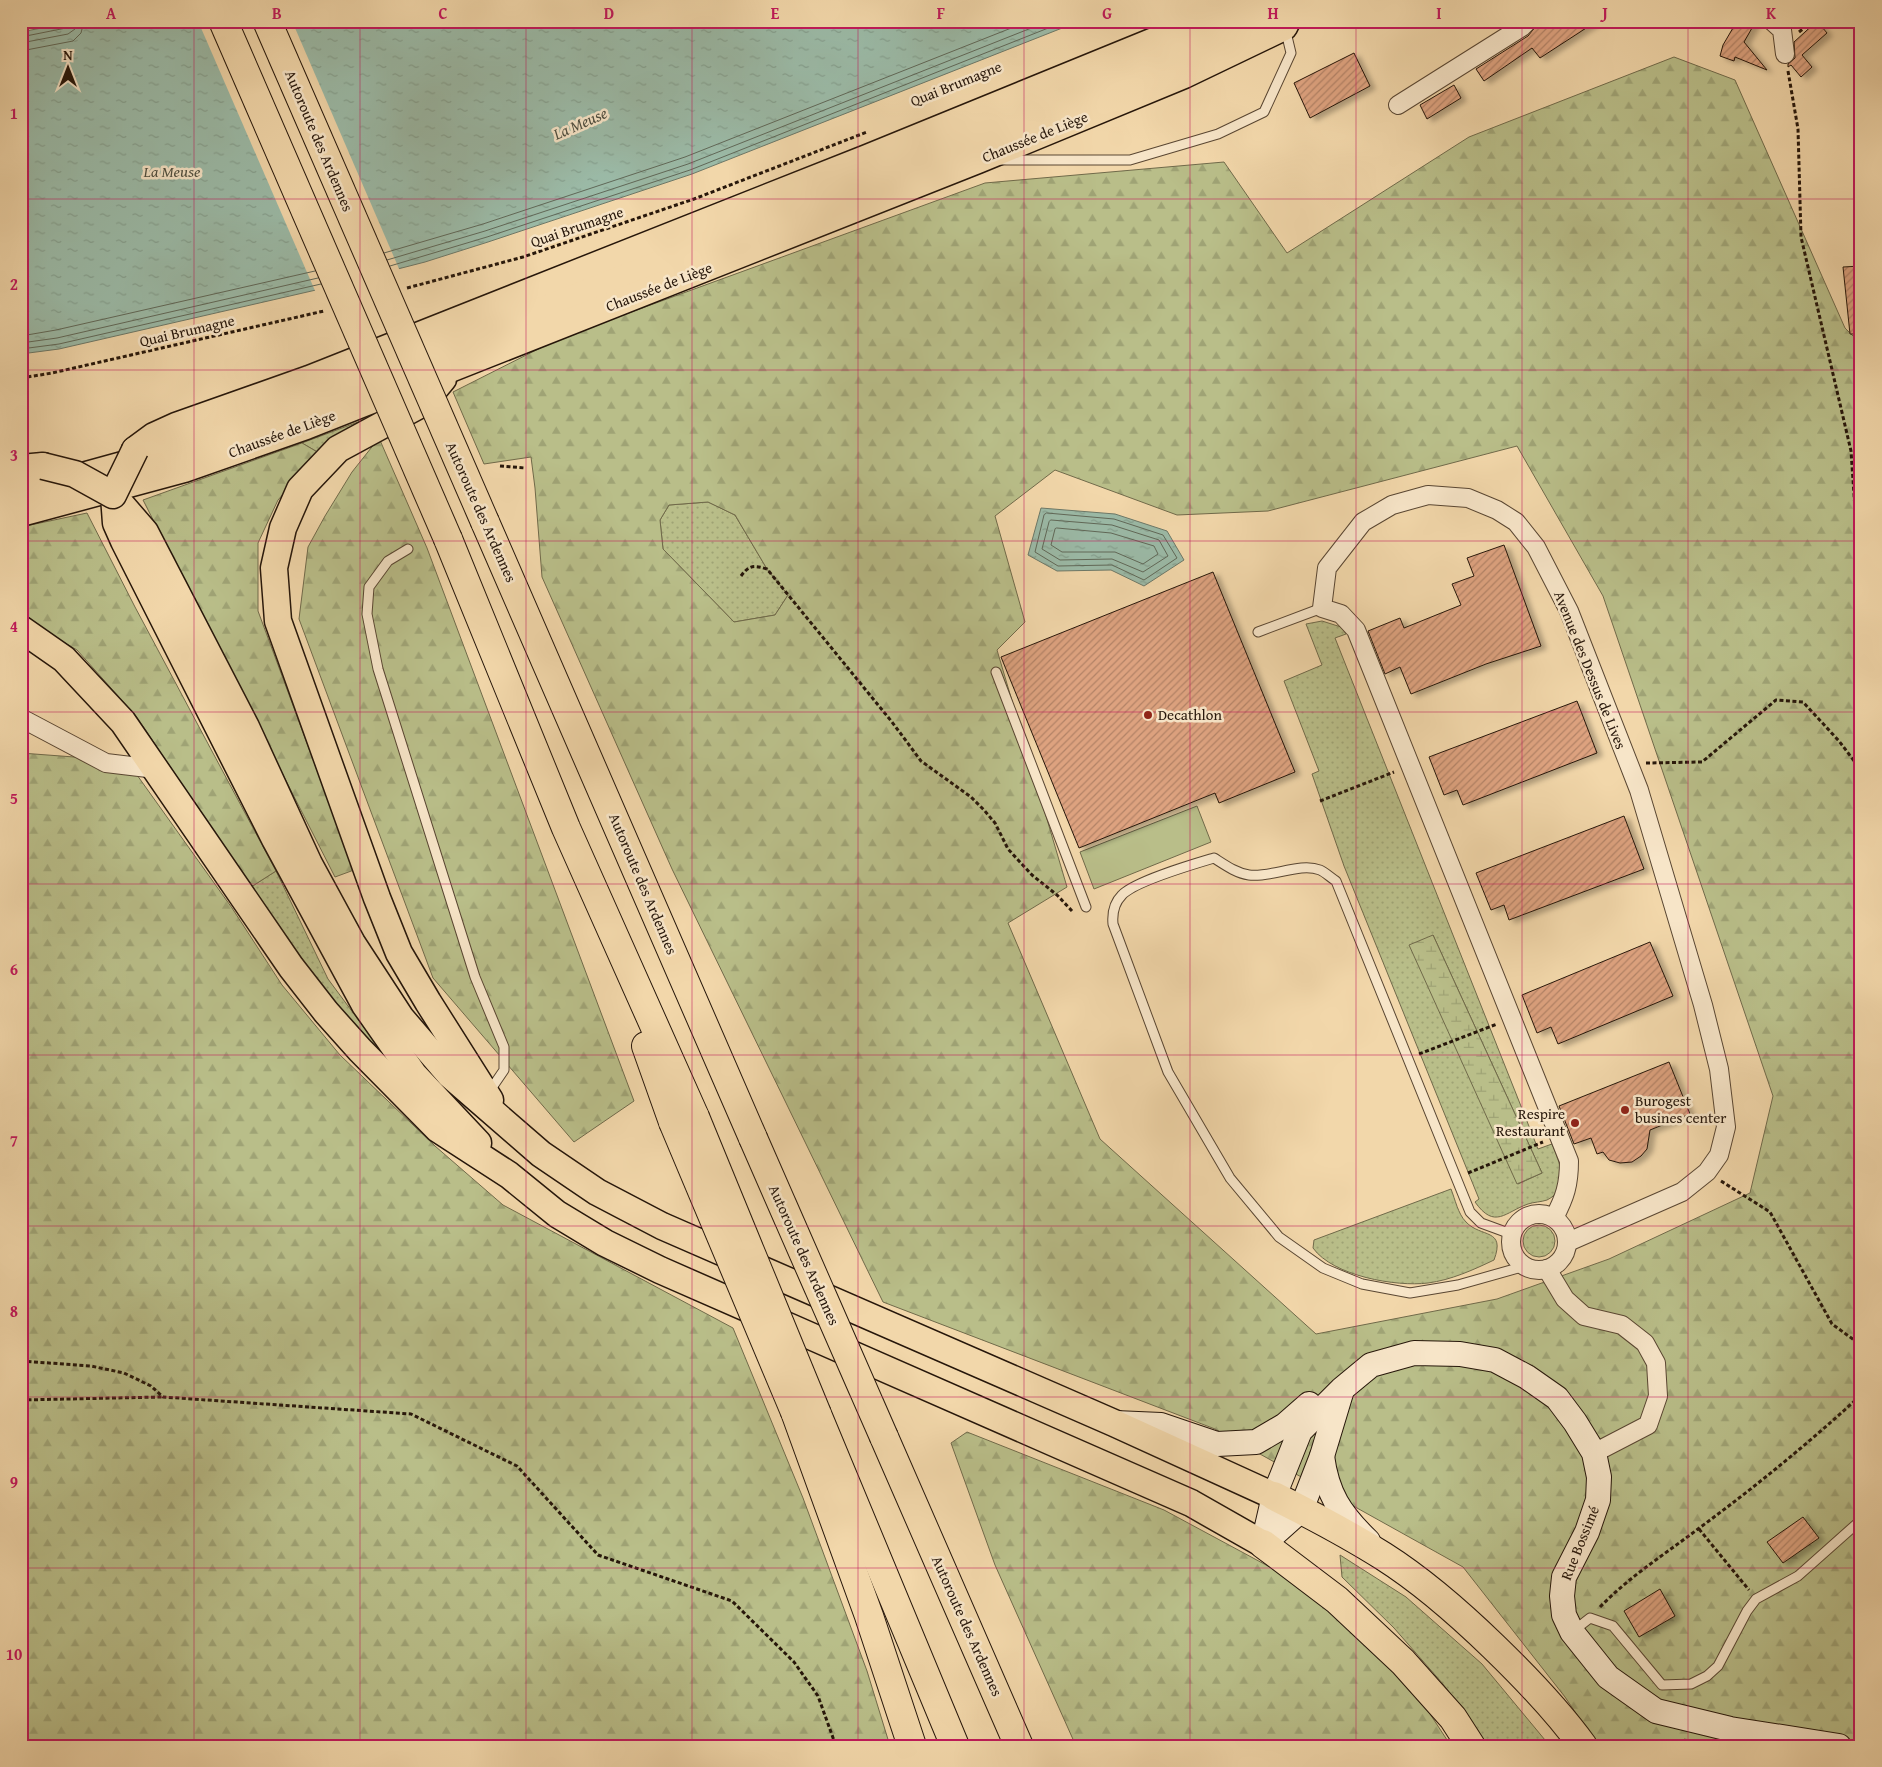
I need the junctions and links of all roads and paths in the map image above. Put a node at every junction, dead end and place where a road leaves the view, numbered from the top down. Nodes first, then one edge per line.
1 (224, 21) edge
2 (267, 21) edge
3 (1204, 21) edge
4 (1254, 21) edge
5 (1528, 21) edge
6 (1772, 21) edge
7 (1286, 24) edge
8 (1785, 54) joint
9 (1398, 105) dead end
10 (871, 130) dead end
11 (978, 160) junction
12 (399, 290) dead end
13 (332, 308) dead end
14 (453, 368) junction
15 (21, 378) edge
16 (500, 466) dead end
17 (32, 467) edge
18 (525, 468) dead end
19 (21, 493) edge
20 (114, 495) junction
21 (21, 513) edge
22 (134, 536) junction
23 (408, 549) dead end
24 (1861, 560) edge
25 (741, 576) dead end
26 (1322, 608) junction
27 (21, 629) edge
28 (1258, 632) dead end
29 (996, 672) dead end
30 (21, 718) edge
31 (1628, 763) junction
32 (1411, 765) junction
33 (156, 769) junction
34 (1861, 770) edge
35 (1320, 801) dead end
36 (1086, 907) dead end
37 (1072, 911) dead end
38 (1478, 1032) dead end
39 (1408, 1058) junction
40 (487, 1094) junction
41 (507, 1126) junction
42 (1532, 1146) dead end
43 (1707, 1172) junction
44 (509, 1175) junction
45 (1456, 1178) junction
46 (1554, 1218) junction
47 (1511, 1234) junction
48 (1568, 1242) junction
49 (1525, 1266) junction
50 (1547, 1269) junction
51 (1861, 1345) edge
52 (21, 1361) edge
53 (1342, 1389) junction
54 (1861, 1395) edge
55 (163, 1397) junction
56 (21, 1400) edge
57 (806, 1413) junction
58 (1114, 1423) junction
59 (1594, 1453) junction
60 (1322, 1456) junction
61 (1274, 1496) junction
62 (1301, 1510) junction
63 (1861, 1520) edge
64 (1699, 1529) junction
65 (1263, 1544) junction
66 (1383, 1556) junction
67 (1756, 1599) junction
68 (1581, 1625) junction
69 (1020, 1742) edge
70 (836, 1746) edge
71 (912, 1746) edge
72 (955, 1746) edge
73 (1471, 1746) edge
74 (1583, 1746) edge
75 (1839, 1746) edge

1 - 57 highway, bridge
2 - 69 highway, Autoroute des Ardennes, bridge
3 - 20 main road, bridge
4 - 19 main road, Chaussée de Liège
5 - 9 street
6 - 8 street
7 - 11 main road, Chaussée de Liège
7 - 11 lane
8 - 24 path
10 - 12 path, Quai Brumagne
11 - 14 main road, Chaussée de Liège
13 - 15 path, Quai Brumagne
14 - 21 main road, Chaussée de Liège
14 - 40 main road
16 - 18 path
17 - 20 main road, bridge
20 - 22 main road
22 - 41 main road
22 - 44 main road
23 - 40 lane
25 - 37 path
26 - 28 lane
26 - 31 street, Avenue des Dessus de Lives
26 - 32 street
27 - 33 main road
29 - 36 lane
30 - 33 street
31 - 34 path
31 - 43 street, Avenue des Dessus de Lives
32 - 35 path
32 - 46 street
33 - 44 main road
38 - 39 path
39 - 45 lane
39 - 49 lane
40 - 41 main road
41 - 58 main road
42 - 45 path
43 - 48 street, Avenue des Dessus de Lives
43 - 51 path
44 - 65 main road
45 - 47 lane
46 - 47 street
46 - 48 street
47 - 49 street
48 - 50 street
49 - 50 street
50 - 59 street
52 - 55 path
53 - 58 street
53 - 59 street, Rue Bossimé
53 - 60 street
53 - 61 street
54 - 64 path
55 - 56 path
55 - 70 path
57 - 71 highway
57 - 72 highway
58 - 61 main road
59 - 68 street, Rue Bossimé
60 - 62 street
60 - 66 street
61 - 62 highway
61 - 65 street
62 - 65 street
62 - 66 highway
63 - 67 lane
64 - 67 path
64 - 68 path
65 - 73 highway
66 - 74 highway
67 - 68 lane
68 - 75 street, Rue Bossimé

